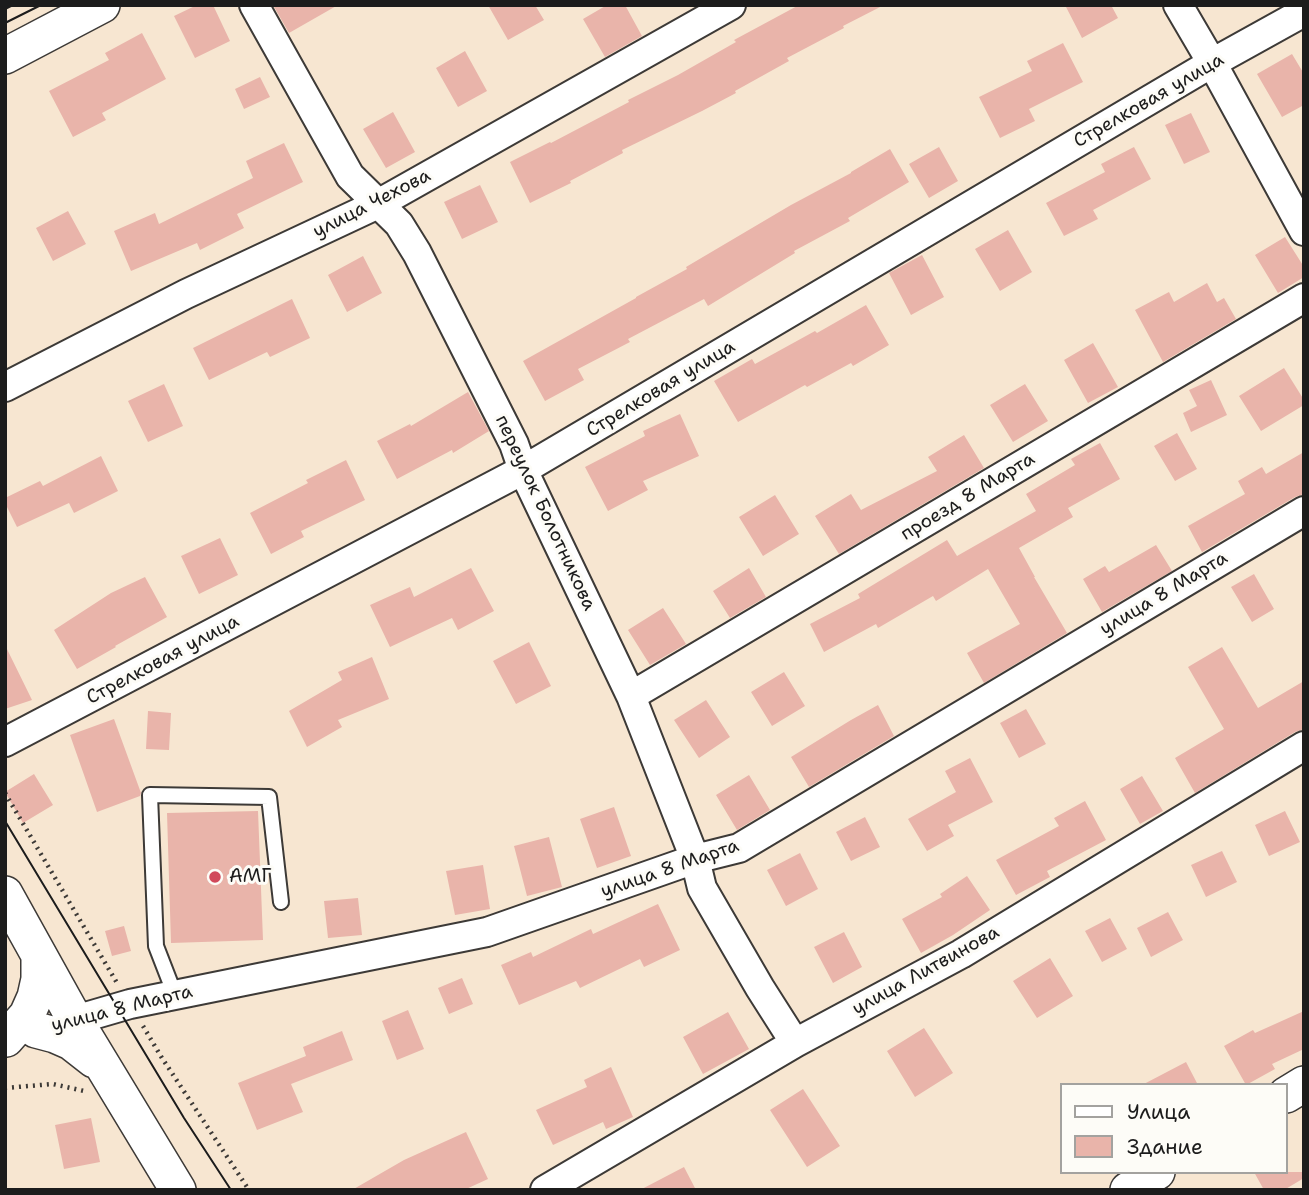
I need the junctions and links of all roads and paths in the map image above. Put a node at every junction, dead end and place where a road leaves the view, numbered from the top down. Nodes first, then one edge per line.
1 (102, 5) edge
2 (254, 5) edge
3 (731, 5) edge
4 (1178, 5) edge
5 (1304, 12) edge
6 (5, 56) edge
7 (1212, 63) junction
8 (378, 204) junction
9 (1304, 231) edge
10 (1304, 298) edge
11 (5, 387) edge
12 (523, 470) junction
13 (1304, 511) edge
14 (631, 696) junction
15 (5, 743) edge
16 (1304, 746) edge
17 (5, 793) edge
18 (695, 859) junction
19 (5, 894) edge
20 (281, 902) dead end
21 (39, 955) junction
22 (175, 995) junction
23 (130, 1004) junction
24 (75, 1020) junction
25 (16, 1036) edge
26 (795, 1043) junction
27 (96, 1080) junction
28 (1304, 1084) edge
29 (5, 1088) edge
30 (1288, 1093) edge
31 (1154, 1174) edge
32 (178, 1190) edge
33 (250, 1190) edge
34 (545, 1190) edge
35 (1128, 1190) edge

1 - 6 street
2 - 8 street, переулок Болотникова
3 - 8 street, улица Чехова
4 - 7 street
5 - 7 street, Стрелковая улица
7 - 9 street
7 - 12 street, Стрелковая улица
8 - 11 street, улица Чехова
8 - 12 street, переулок Болотникова
10 - 14 street, проезд 8 Марта
12 - 14 street, переулок Болотникова
12 - 15 street, Стрелковая улица
13 - 18 street, улица 8 Марта
14 - 18 street, переулок Болотникова
16 - 26 street, улица Литвинова
17 - 23 path
18 - 22 street, улица 8 Марта
18 - 26 street, переулок Болотникова
19 - 21 street
20 - 22 lane
21 - 24 street
21 - 25 street
22 - 23 street, улица 8 Марта
23 - 24 street, улица 8 Марта
23 - 33 path
24 - 25 street, улица 8 Марта
24 - 27 street
25 - 27 street
26 - 34 street, улица Литвинова
27 - 29 path
27 - 32 street
28 - 30 street
31 - 35 street

